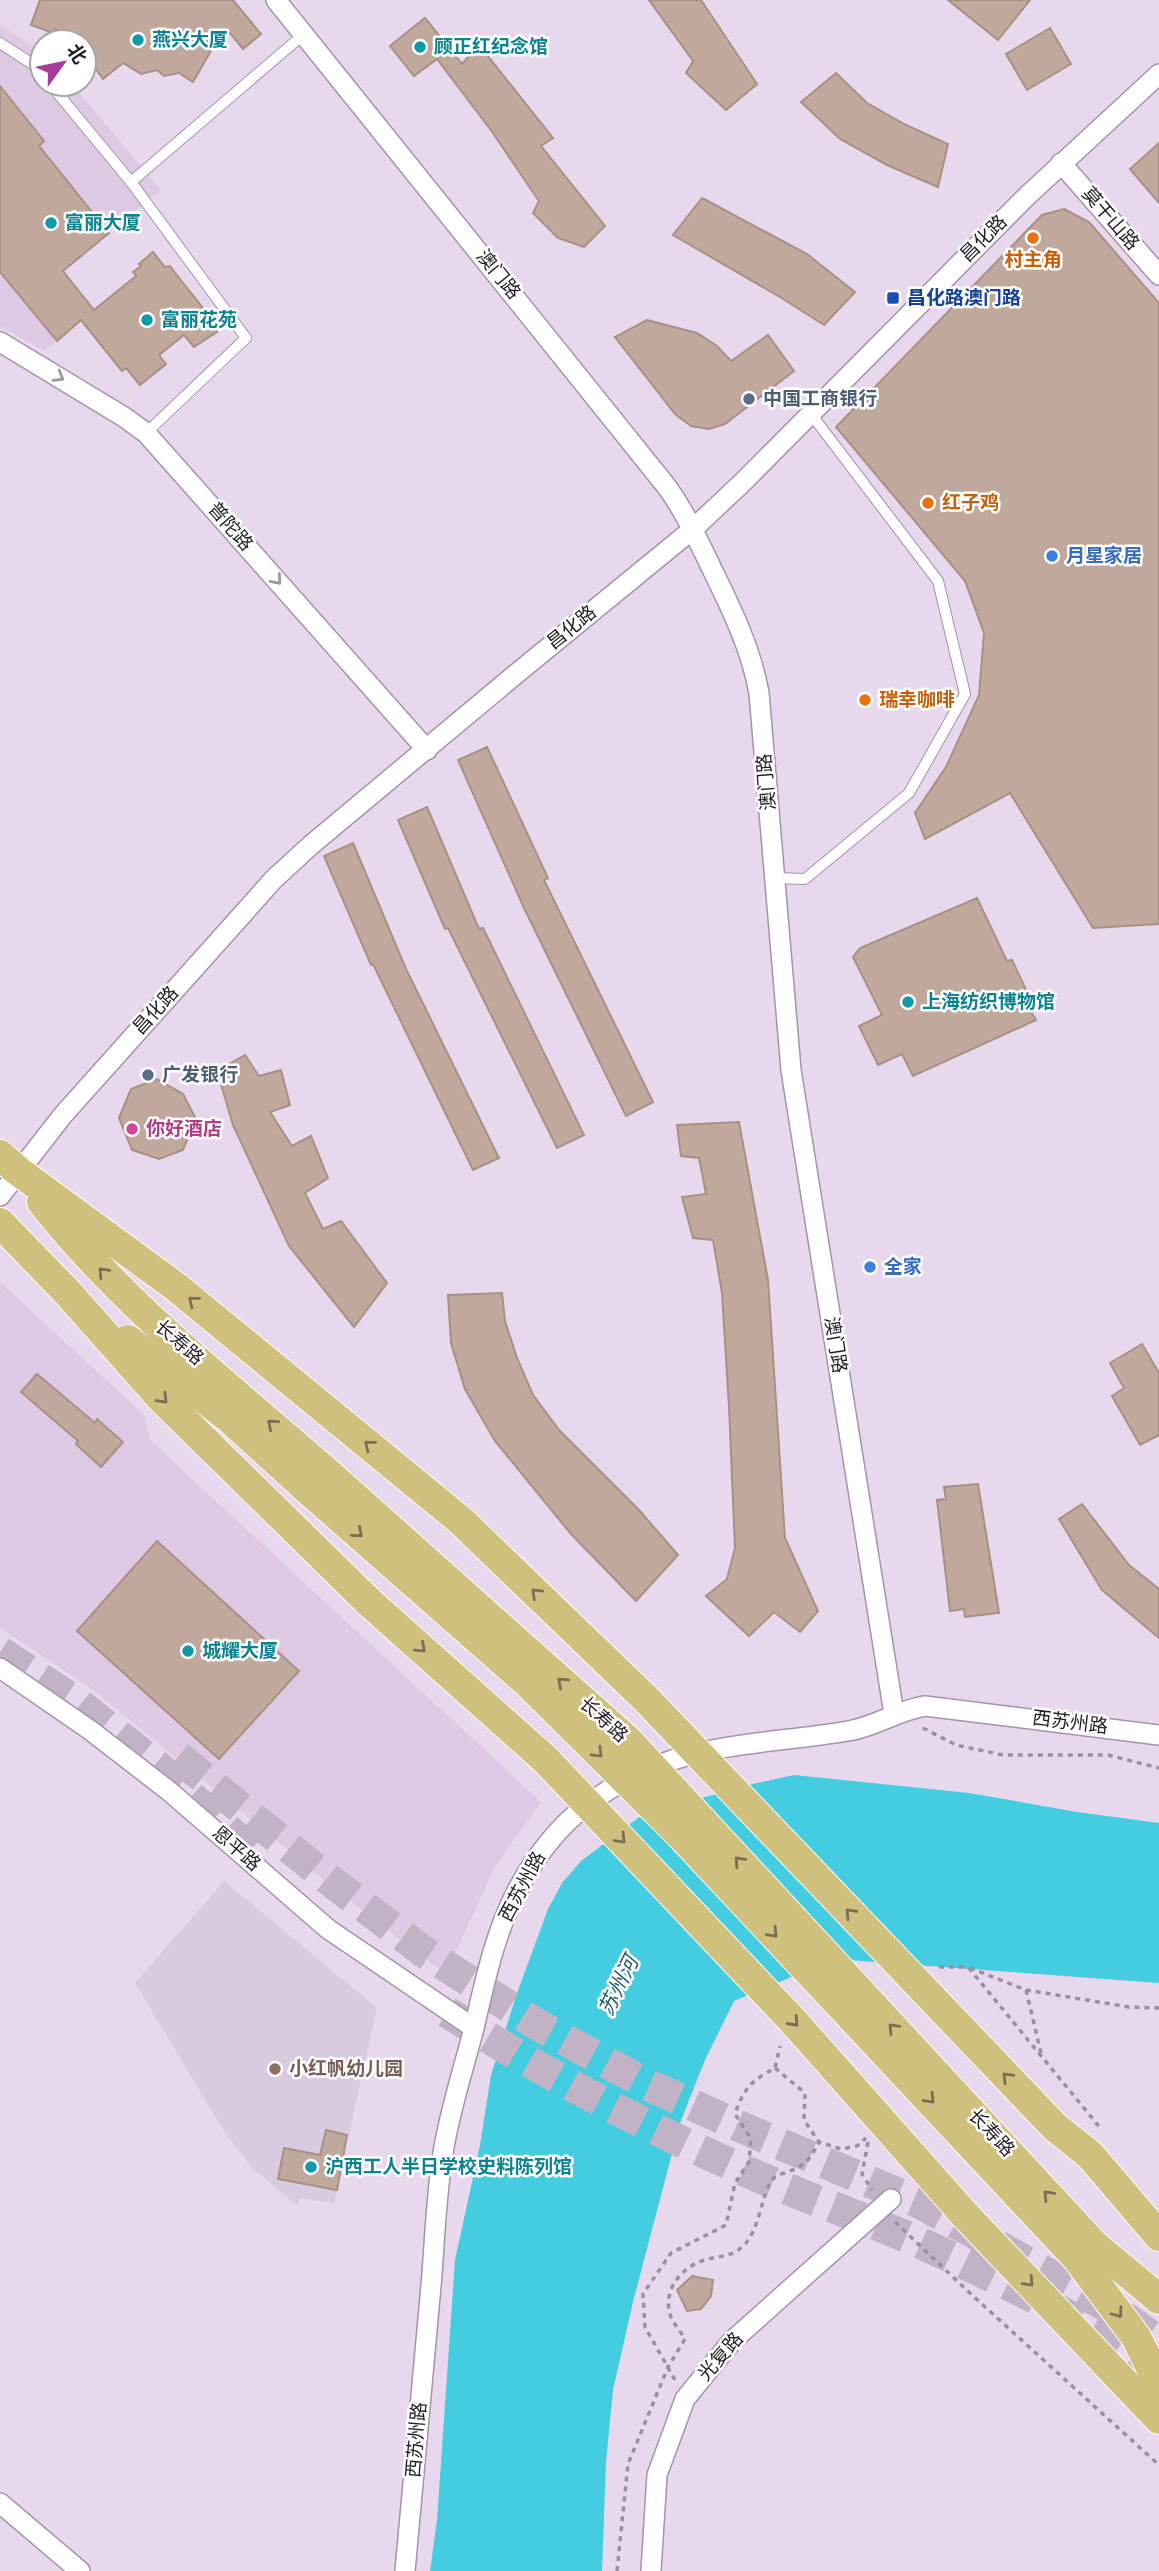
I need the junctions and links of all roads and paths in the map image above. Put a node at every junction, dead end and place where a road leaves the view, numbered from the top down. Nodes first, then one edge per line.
1 (276, 0) edge
2 (305, 34) junction
3 (0, 43) edge
4 (28, 61) edge
5 (1159, 74) edge
6 (62, 98) edge
7 (1061, 163) junction
8 (131, 181) junction
9 (1159, 275) edge
10 (0, 342) edge
11 (811, 414) junction
12 (146, 433) junction
13 (693, 530) junction
14 (427, 750) junction
15 (776, 878) junction
16 (9, 1163) edge
17 (0, 1196) edge
18 (0, 1223) edge
19 (67, 1292) junction
20 (315, 1479) junction
21 (0, 1668) edge
22 (894, 1714) junction
23 (1159, 1735) edge
24 (1159, 1768) edge
25 (968, 1967) dead end
26 (1026, 1990) junction
27 (1159, 2008) edge
28 (474, 2028) junction
29 (1042, 2057) dead end
30 (819, 2142) junction
31 (887, 2203) junction
32 (1159, 2236) edge
33 (1086, 2251) junction
34 (1159, 2299) edge
35 (668, 2367) junction
36 (1159, 2384) edge
37 (685, 2399) junction
38 (1159, 2419) edge
39 (1159, 2465) edge
40 (0, 2503) edge
41 (80, 2571) edge
42 (405, 2571) edge
43 (617, 2571) edge
44 (651, 2571) edge

1 - 2 street, 澳门路
2 - 8 lane
2 - 13 street, 澳门路
3 - 4 lane
5 - 7 street, 昌化路
6 - 8 lane
7 - 9 street, 莫干山路
7 - 11 street, 昌化路
8 - 12 lane
10 -> 12 street, 普陀路
11 - 13 street, 昌化路
11 - 15 lane
12 -> 14 street, 普陀路
13 - 14 street, 昌化路
13 - 15 street, 澳门路
14 - 16 street, 昌化路
15 - 22 street, 澳门路
16 - 17 street, 昌化路
20 -> 16 main road, 长寿路
32 -> 16 main road, bridge
18 - 19 main road, 长寿路
19 - 20 main road, 长寿路
19 -> 38 main road, 长寿路, bridge
20 - 33 main road, 长寿路, bridge
21 - 28 street, 恩平路
22 - 23 street, 西苏州路
22 - 24 path
22 - 28 street, 西苏州路
25 - 26 path
26 - 27 path
26 - 29 path
28 - 42 street, 西苏州路
30 - 31 path
30 - 35 path
30 - 35 path
31 - 37 street, 光复路
31 - 39 path
33 - 34 main road, 长寿路
33 -> 36 main road, 长寿路
35 - 37 path
35 - 43 path
37 - 44 street, 光复路
40 - 41 street

